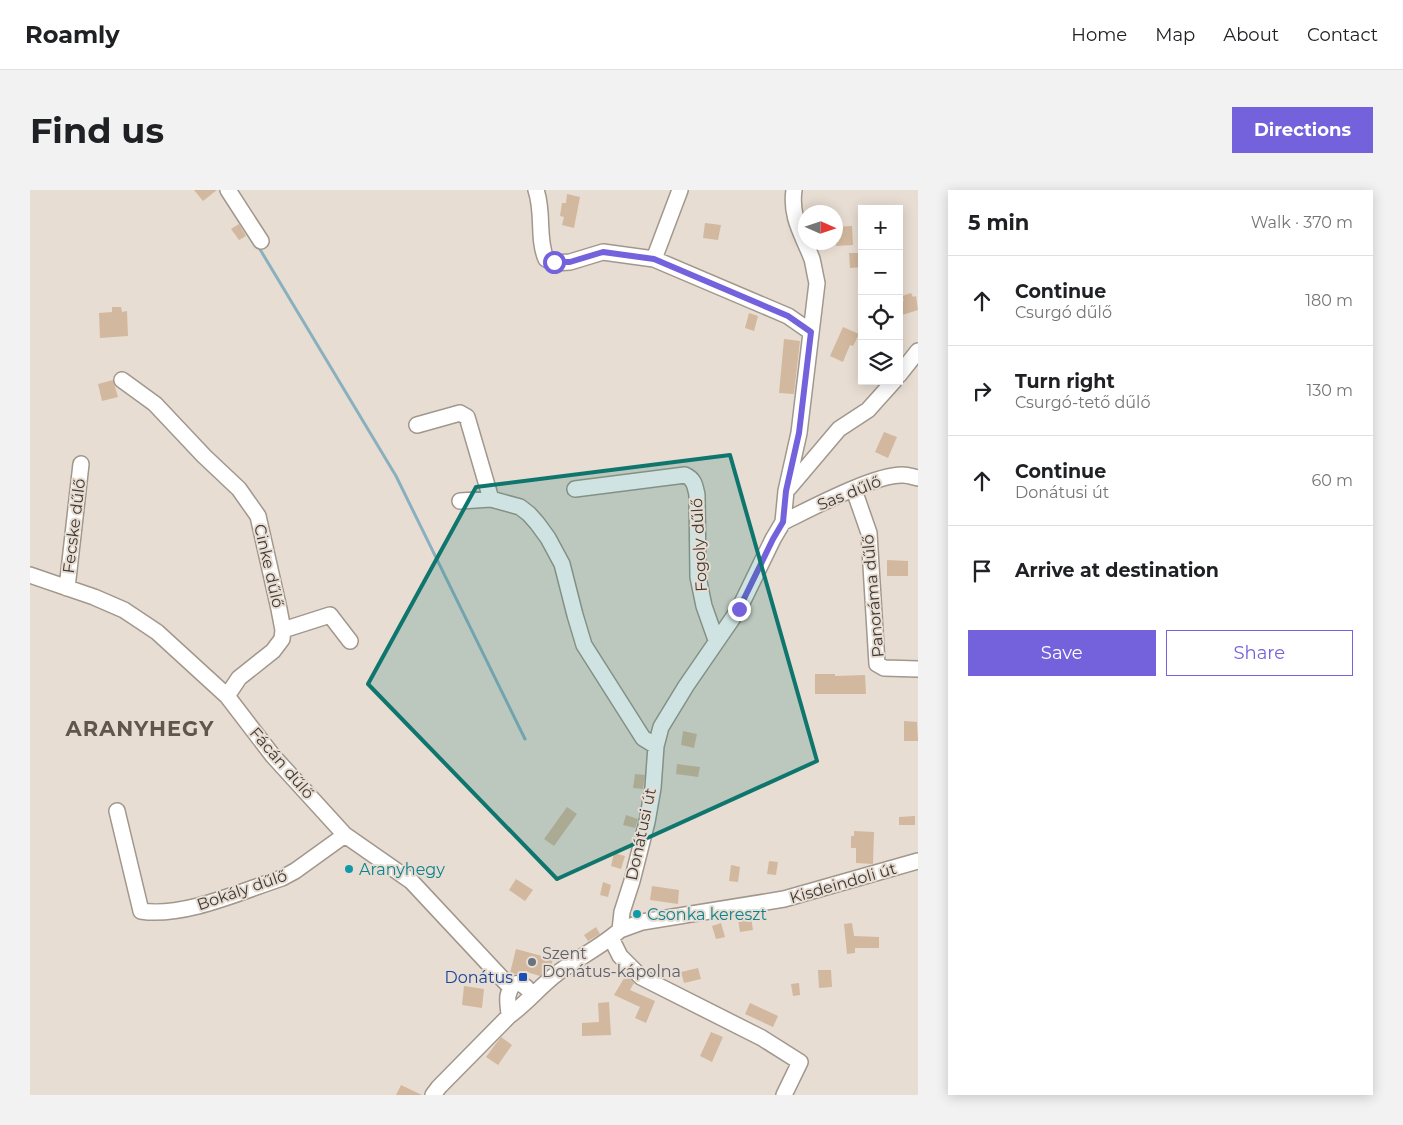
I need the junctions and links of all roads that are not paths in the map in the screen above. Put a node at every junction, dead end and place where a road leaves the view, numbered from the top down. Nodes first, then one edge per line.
1 (228, 190) edge
2 (536, 190) edge
3 (680, 190) edge
4 (794, 190) edge
5 (260, 241) dead end
6 (654, 259) junction
7 (811, 332) junction
8 (918, 351) edge
9 (903, 370) edge
10 (122, 380) dead end
11 (890, 385) edge
12 (417, 425) dead end
13 (81, 464) dead end
14 (918, 478) edge
15 (575, 489) dead end
16 (854, 490) junction
17 (786, 491) junction
18 (491, 499) junction
19 (460, 501) dead end
20 (783, 522) junction
21 (30, 575) edge
22 (67, 588) junction
23 (283, 630) junction
24 (716, 640) junction
25 (350, 641) dead end
26 (918, 669) edge
27 (227, 696) junction
28 (656, 746) junction
29 (117, 811) dead end
30 (345, 835) junction
31 (918, 861) edge
32 (615, 934) junction
33 (511, 988) junction
34 (532, 996) junction
35 (510, 1016) junction
36 (433, 1095) edge
37 (784, 1095) edge

1 - 5 street
2 - 6 street
3 - 6 street
4 - 7 street
6 - 7 street
7 - 17 street
8 - 9 street
10 - 23 street, Cinke dűlő
11 - 17 street
12 - 18 street
13 - 22 street, Fecske dűlő
14 - 16 street, Sas dűlő
15 - 24 street, Fogoly dűlő
16 - 20 street, Sas dűlő
16 - 26 street, Panoráma dűlő
17 - 20 street
18 - 19 street
18 - 28 street
20 - 24 street, Donátusi út
21 - 22 street, Fácán dűlő
22 - 27 street, Fácán dűlő
23 - 25 street
23 - 27 street, Cinke dűlő
24 - 28 street, Donátusi út
27 - 30 street, Fácán dűlő
28 - 32 street, Donátusi út
29 - 30 street, Bokály dűlő
30 - 33 street, Fácán dűlő
31 - 32 street, Kisdeindoli út
32 - 34 street
32 - 37 street
33 - 34 street
33 - 35 street
34 - 35 street
35 - 36 street

